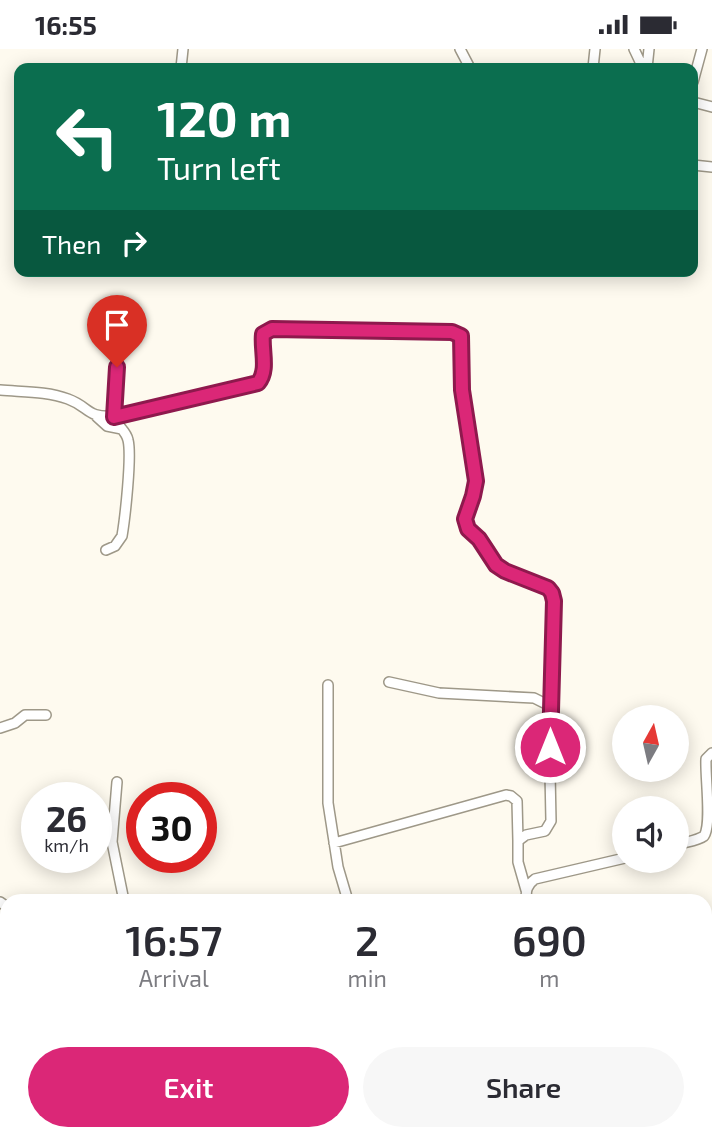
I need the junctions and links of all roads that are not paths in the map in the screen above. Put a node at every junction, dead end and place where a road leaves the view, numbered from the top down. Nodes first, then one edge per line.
1 (126, 307) dead end
2 (0, 390) edge
3 (97, 417) junction
4 (114, 417) junction
5 (121, 429) junction
6 (106, 550) dead end
7 (389, 682) dead end
8 (328, 685) dead end
9 (550, 706) junction
10 (46, 715) dead end
11 (0, 727) edge
12 (712, 753) edge
13 (117, 782) dead end
14 (518, 841) junction
15 (689, 841) edge
16 (334, 843) junction
17 (612, 861) edge
18 (526, 890) junction
19 (122, 894) edge
20 (346, 894) edge
21 (526, 894) edge

1 - 4 lane
2 - 3 street
3 - 4 street
3 - 5 street
4 - 5 street
4 - 9 street
5 - 6 street
7 - 9 street
8 - 16 street
9 - 14 street
10 - 11 street
12 - 15 street
13 - 19 street
14 - 16 street
14 - 18 street
16 - 20 street
17 - 18 street
18 - 21 street

